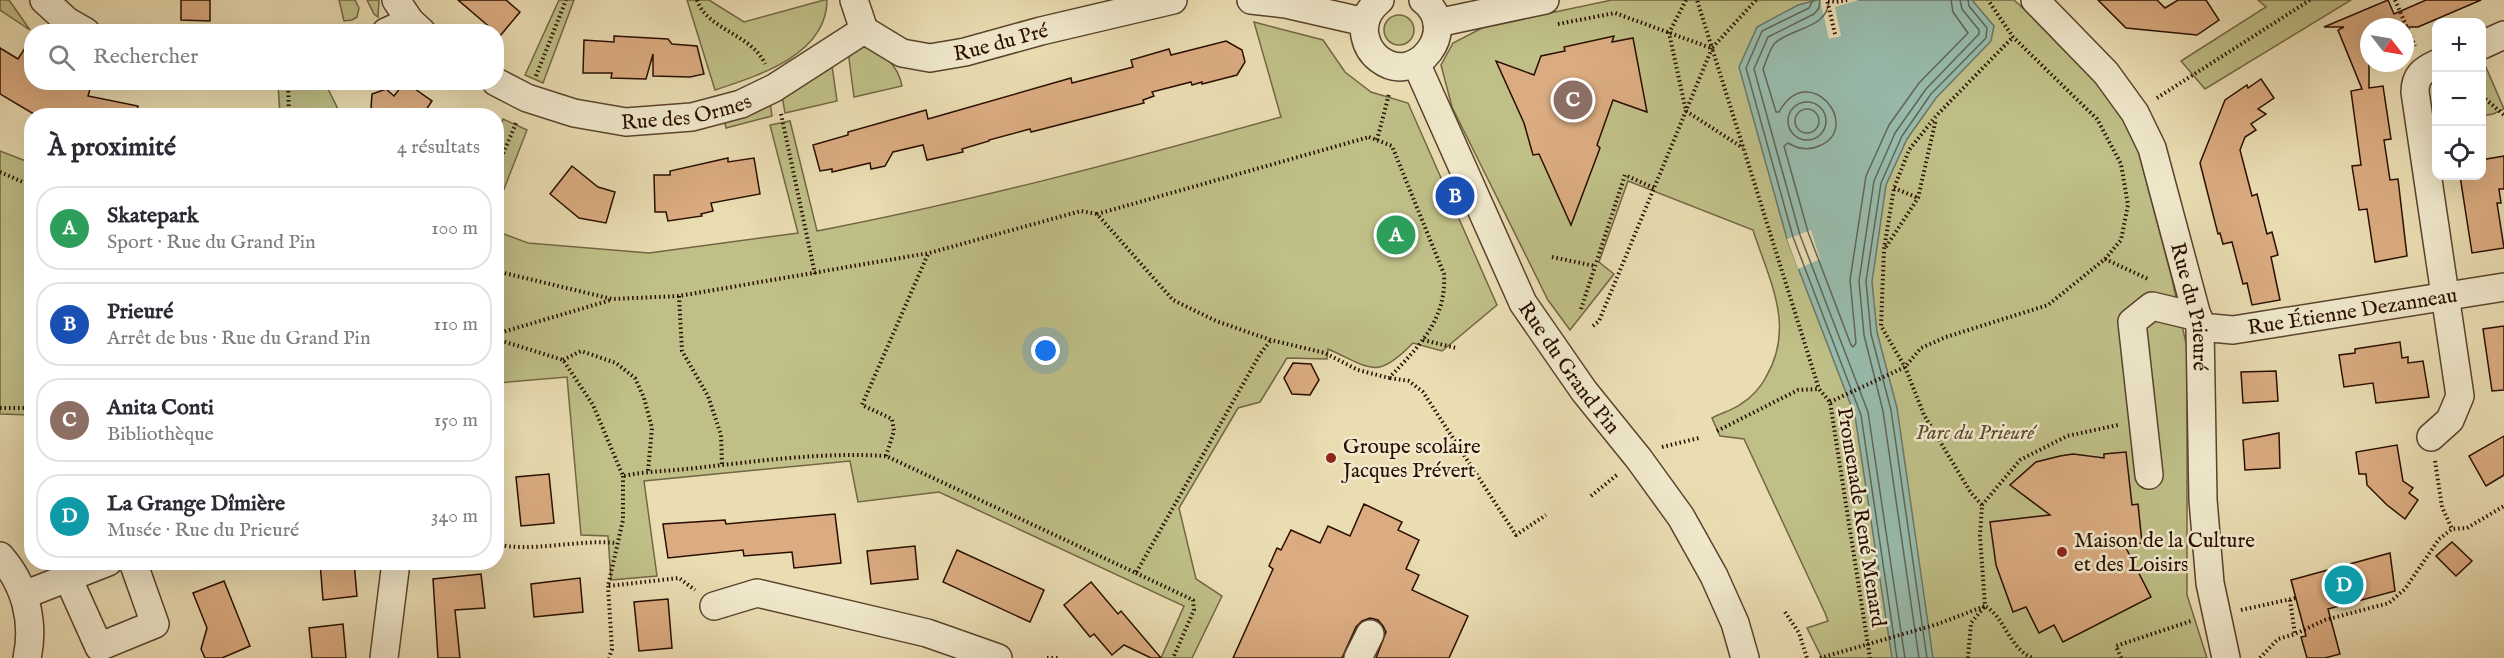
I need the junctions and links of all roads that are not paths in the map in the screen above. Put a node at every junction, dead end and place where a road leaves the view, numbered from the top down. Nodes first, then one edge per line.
1 (44, 0) edge
2 (854, 0) edge
3 (1173, 0) edge
4 (1251, 0) edge
5 (1380, 0) edge
6 (1423, 0) edge
7 (2035, 0) edge
8 (1547, 13) edge
9 (1365, 22) junction
10 (1437, 23) junction
11 (72, 24) edge
12 (864, 30) junction
13 (2504, 35) edge
14 (2486, 43) edge
15 (1416, 63) junction
16 (2431, 67) edge
17 (504, 86) edge
18 (2504, 287) edge
19 (2446, 296) junction
20 (2199, 322) junction
21 (2433, 446) road end
22 (2149, 475) dead end
23 (0, 556) edge
24 (88, 570) edge
25 (136, 570) edge
26 (395, 570) edge
27 (68, 578) junction
28 (24, 595) junction
29 (714, 606) dead end
30 (1370, 634) dead end
31 (2223, 647) edge
32 (27, 658) edge
33 (384, 658) edge
34 (998, 658) edge
35 (1358, 658) edge
36 (1744, 658) edge

1 - 11 street
2 - 12 street
3 - 12 street, Rue du Pré
4 - 9 street
5 - 9 street
6 - 10 street
7 - 20 street, Rue du Prieuré
8 - 10 street
9 - 15 street
10 - 15 street
12 - 17 street, Rue des Ormes
13 - 14 street
15 - 36 street, Rue du Grand Pin
16 - 19 street
18 - 19 street, Rue Étienne Dezanneau
19 - 20 street, Rue Étienne Dezanneau
19 - 21 street
20 - 22 street, Rue Étienne Dezanneau
20 - 31 street, Rue du Prieuré
23 - 28 street
24 - 27 street
25 - 27 street
26 - 33 street
27 - 28 street
28 - 32 street
29 - 34 street
30 - 35 street

